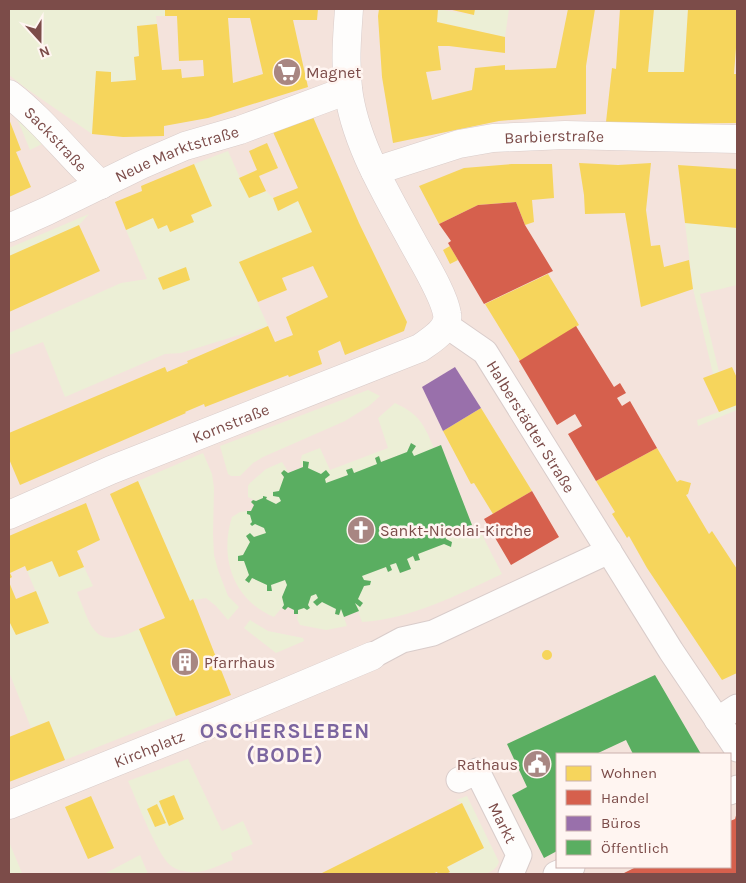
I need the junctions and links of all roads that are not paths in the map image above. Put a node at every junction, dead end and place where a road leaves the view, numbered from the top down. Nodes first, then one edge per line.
1 (349, 9) edge
2 (348, 90) junction
3 (9, 94) edge
4 (737, 139) edge
5 (375, 171) junction
6 (101, 184) junction
7 (9, 228) edge
8 (446, 325) junction
9 (9, 515) edge
10 (609, 552) junction
11 (372, 656) joint
12 (727, 713) edge
13 (737, 749) edge
14 (468, 776) dead end
15 (9, 805) edge
16 (570, 868) edge
17 (511, 874) edge
18 (556, 874) edge

1 - 2 street
2 - 5 street
2 - 6 street, Neue Marktstraße
3 - 6 street, Sackstraße
4 - 5 street, Barbierstraße
5 - 8 street
6 - 7 street, Neue Marktstraße
8 - 9 street, Kornstraße
8 - 10 street, Halberstädter Straße
10 - 11 street
10 - 12 street, Halberstädter Straße
11 - 15 street, Kirchplatz
12 - 13 street, Halberstädter Straße
14 - 17 street, Markt
16 - 18 street

